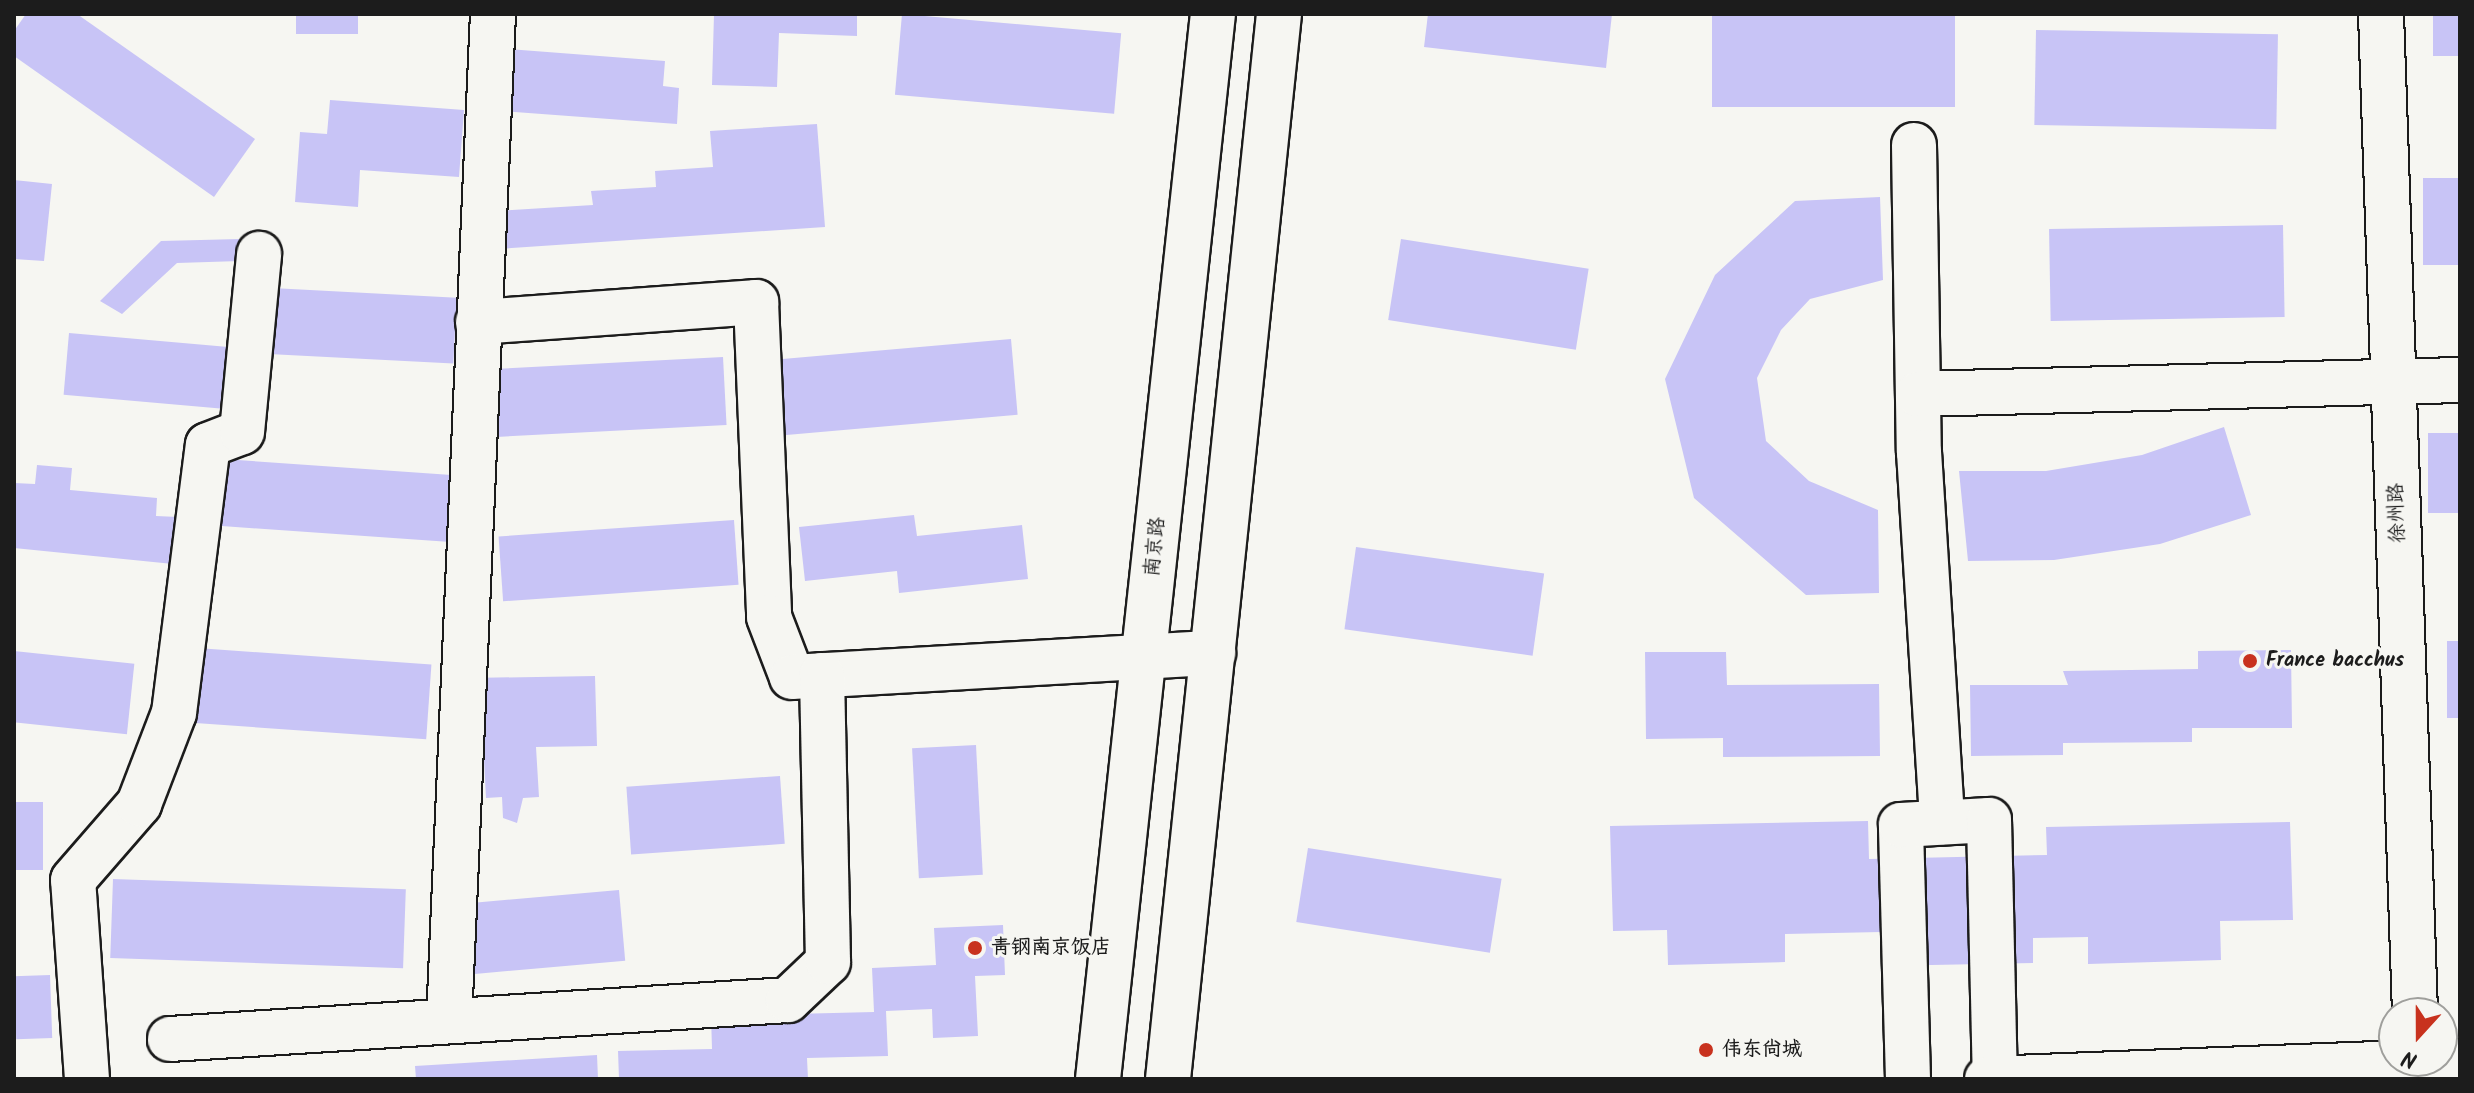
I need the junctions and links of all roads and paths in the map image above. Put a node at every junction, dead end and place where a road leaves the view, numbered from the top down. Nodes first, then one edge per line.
1 (493, 14) edge
2 (1213, 14) edge
3 (1279, 14) edge
4 (2381, 14) edge
5 (1914, 145) dead end
6 (259, 254) dead end
7 (478, 322) junction
8 (2460, 380) edge
9 (2394, 385) junction
10 (1918, 394) junction
11 (1213, 653) junction
12 (1145, 655) junction
13 (822, 675) junction
14 (1942, 822) junction
15 (2414, 997) edge
16 (449, 1021) junction
17 (170, 1039) dead end
18 (2378, 1063) edge
19 (87, 1079) edge
20 (1098, 1079) edge
21 (1168, 1079) edge
22 (1908, 1079) edge
23 (1987, 1079) edge
24 (1995, 1079) edge

1 - 7 street
2 - 12 street, 南京路
3 - 11 street
4 - 9 street, 徐州路
5 - 10 street
6 - 19 street
7 - 13 street
7 - 16 street
8 - 9 street
9 - 10 street
9 - 15 street, 徐州路
10 - 14 street
11 - 12 street
11 - 21 street
12 - 13 street
12 - 20 street, 南京路
13 - 16 street
14 - 22 street
14 - 24 street
16 - 17 street
18 - 24 street
23 - 24 street

